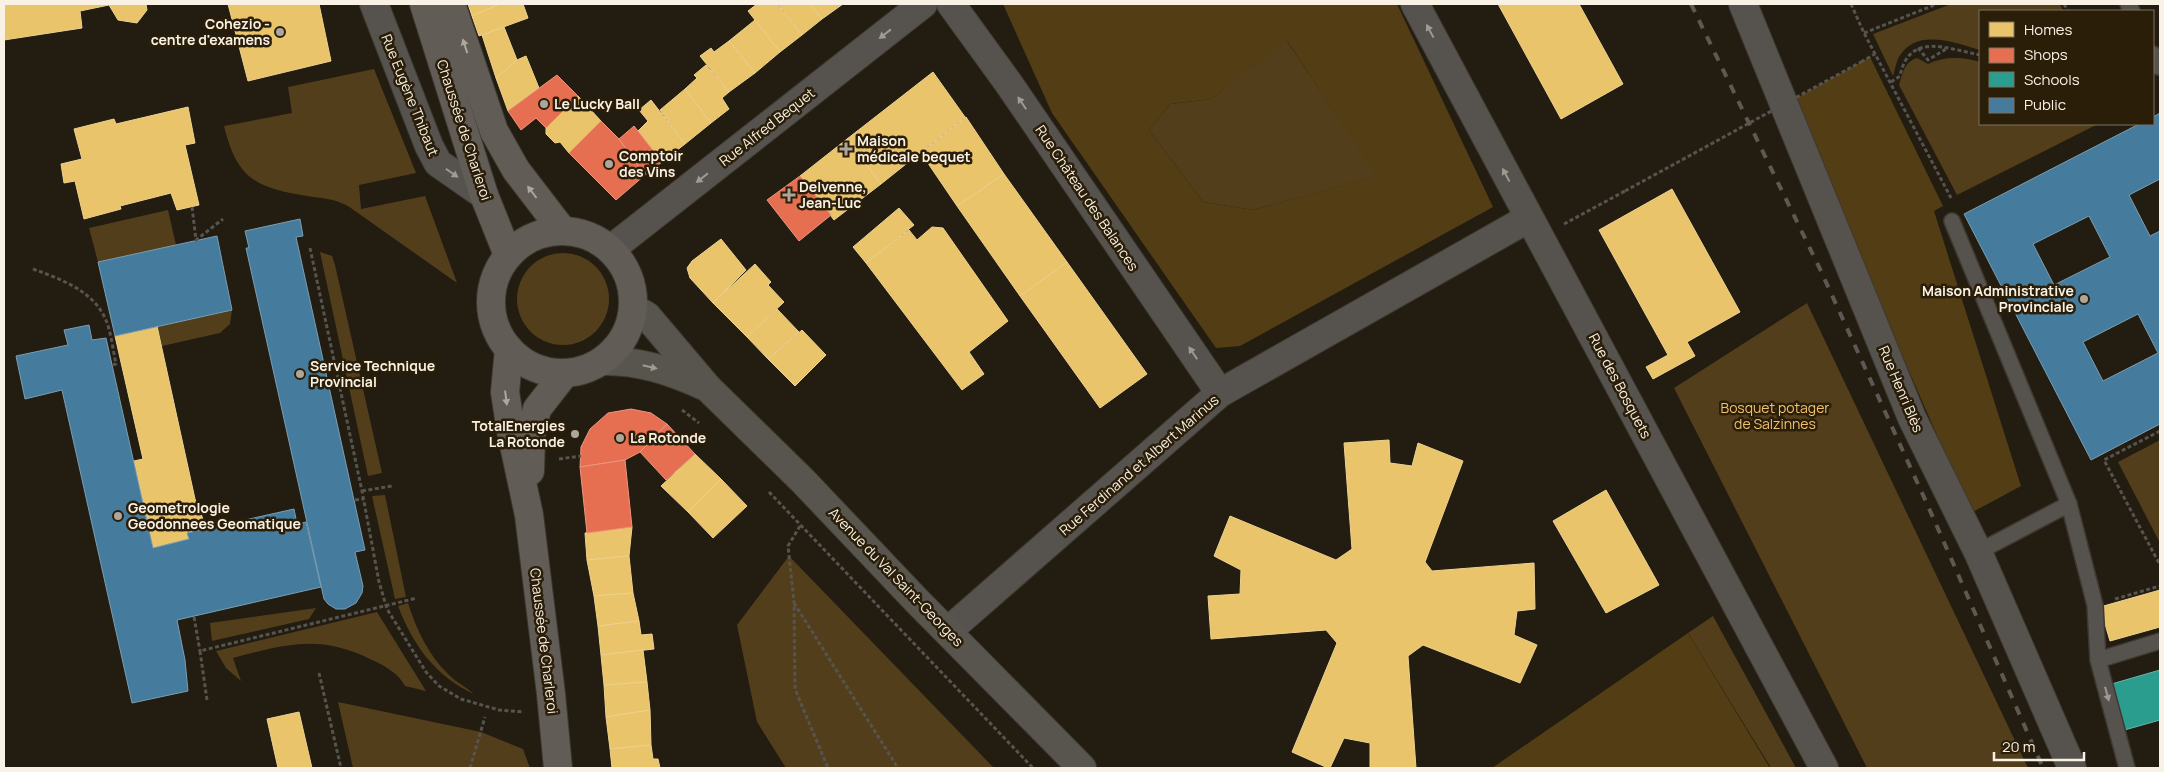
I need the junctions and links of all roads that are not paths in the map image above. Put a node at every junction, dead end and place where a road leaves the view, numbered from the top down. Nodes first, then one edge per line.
1 (374, 4) edge
2 (424, 4) edge
3 (451, 4) edge
4 (923, 4) edge
5 (951, 4) edge
6 (1415, 4) edge
7 (1749, 6) edge
8 (484, 195) junction
9 (1952, 221) dead end
10 (1534, 227) junction
11 (562, 230) junction
12 (611, 249) junction
13 (508, 255) junction
14 (633, 308) junction
15 (508, 349) junction
16 (602, 361) junction
17 (566, 374) junction
18 (708, 388) junction
19 (1220, 393) junction
20 (2069, 504) junction
21 (529, 515) junction
22 (1978, 552) junction
23 (948, 631) junction
24 (2160, 641) edge
25 (2098, 660) junction
26 (558, 768) edge
27 (1082, 768) edge
28 (1824, 768) edge
29 (2072, 768) edge
30 (2127, 768) edge

1 -> 8 street, Rue Eugène Thibaut
2 - 8 main road, Chaussée de Charleroi
11 -> 3 main road, Chaussée de Charleroi
4 -> 12 street, Rue Alfred Bequet
19 -> 5 street, Rue Château des Balances
10 -> 6 street, Rue des Bosquets
7 - 22 street, Rue Henri Blès
8 - 13 main road, Chaussée de Charleroi
9 - 20 lane
10 - 19 street, Rue Ferdinand et Albert Marinus
10 - 28 street, Rue des Bosquets
11 - 12 main road
11 - 13 main road
12 - 14 main road
13 - 15 main road
14 - 16 main road
14 - 18 main road, Avenue du Val Saint-Georges
15 - 17 main road
15 -> 21 main road, Chaussée de Charleroi
16 - 17 main road
16 -> 18 main road, Avenue du Val Saint-Georges
17 - 21 main road, Chaussée de Charleroi
18 - 23 main road, Avenue du Val Saint-Georges
19 - 23 street, Rue Ferdinand et Albert Marinus
20 - 22 lane
20 - 25 lane
21 - 26 main road, Chaussée de Charleroi
22 - 29 street, Rue Henri Blès
23 - 27 main road, Avenue du Val Saint-Georges
24 - 25 lane
25 -> 30 lane

